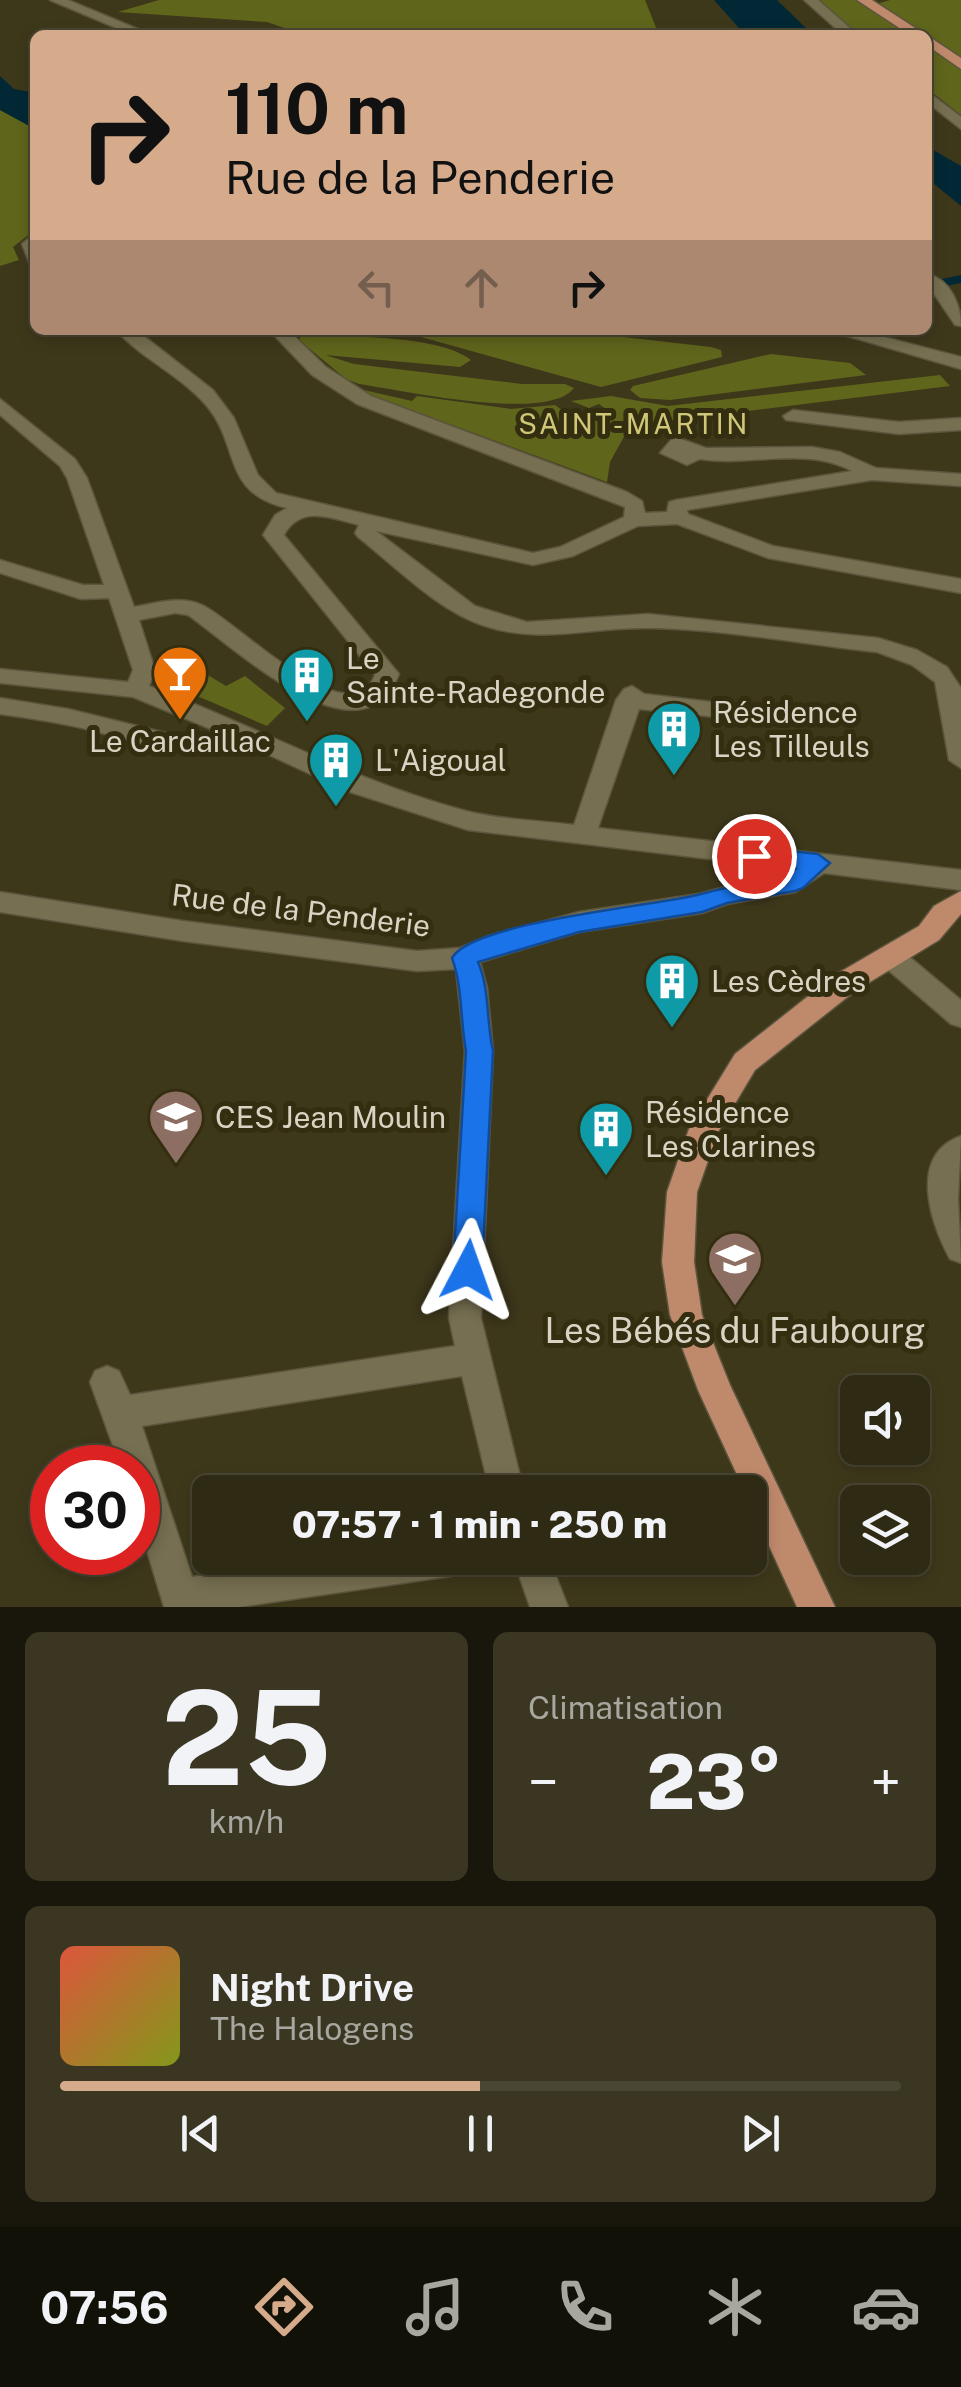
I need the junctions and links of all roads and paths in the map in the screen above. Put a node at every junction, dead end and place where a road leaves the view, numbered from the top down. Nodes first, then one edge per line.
1 (56, 0) edge
2 (810, 0) edge
3 (863, 0) edge
4 (133, 30) edge
5 (845, 30) edge
6 (910, 30) edge
7 (932, 43) edge
8 (961, 66) edge
9 (932, 100) edge
10 (961, 125) edge
11 (934, 283) edge
12 (957, 314) edge
13 (131, 335) edge
14 (283, 335) edge
15 (855, 335) edge
16 (961, 363) edge
17 (0, 405) edge
18 (793, 416) dead end
19 (961, 424) edge
20 (696, 452) dead end
21 (872, 474) junction
22 (961, 480) edge
23 (306, 507) junction
24 (678, 512) junction
25 (634, 513) junction
26 (371, 521) junction
27 (0, 566) edge
28 (961, 586) edge
29 (116, 591) junction
30 (128, 615) junction
31 (1, 673) edge
32 (136, 690) junction
33 (0, 706) edge
34 (755, 713) dead end
35 (238, 732) junction
36 (961, 760) edge
37 (582, 837) junction
38 (818, 863) junction
39 (922, 875) junction
40 (961, 880) edge
41 (961, 891) edge
42 (961, 900) edge
43 (0, 902) edge
44 (961, 923) edge
45 (929, 932) junction
46 (890, 956) junction
47 (464, 958) junction
48 (961, 1016) edge
49 (961, 1149) edge
50 (961, 1249) edge
51 (472, 1359) junction
52 (503, 1475) edge
53 (347, 1575) edge
54 (538, 1575) edge
55 (181, 1602) edge
56 (549, 1607) edge
57 (816, 1607) edge

1 - 4 street
2 - 5 street
3 - 6 main road
7 - 8 main road
9 - 10 street
11 - 12 street
13 - 23 street
14 - 25 street
15 - 16 street
17 - 29 street
18 - 19 street
20 - 21 street
21 - 22 street
21 - 24 street
23 - 26 street
23 - 30 street
24 - 25 street
24 - 28 street
25 - 26 street
26 - 36 street
27 - 29 street
29 - 30 street
30 - 32 street
31 - 32 street
32 - 35 street
33 - 35 street
34 - 37 street
35 - 37 street
37 - 38 street
38 - 39 street
38 - 47 street, Rue de la Penderie
39 - 40 street
39 - 41 street
41 - 42 main road
42 - 45 main road
43 - 47 street, Rue de la Penderie
44 - 45 main road
45 - 46 main road
46 - 48 street
46 - 57 main road
47 - 51 street
49 - 50 street
51 - 52 street
51 - 55 street
53 - 55 street
54 - 56 street

